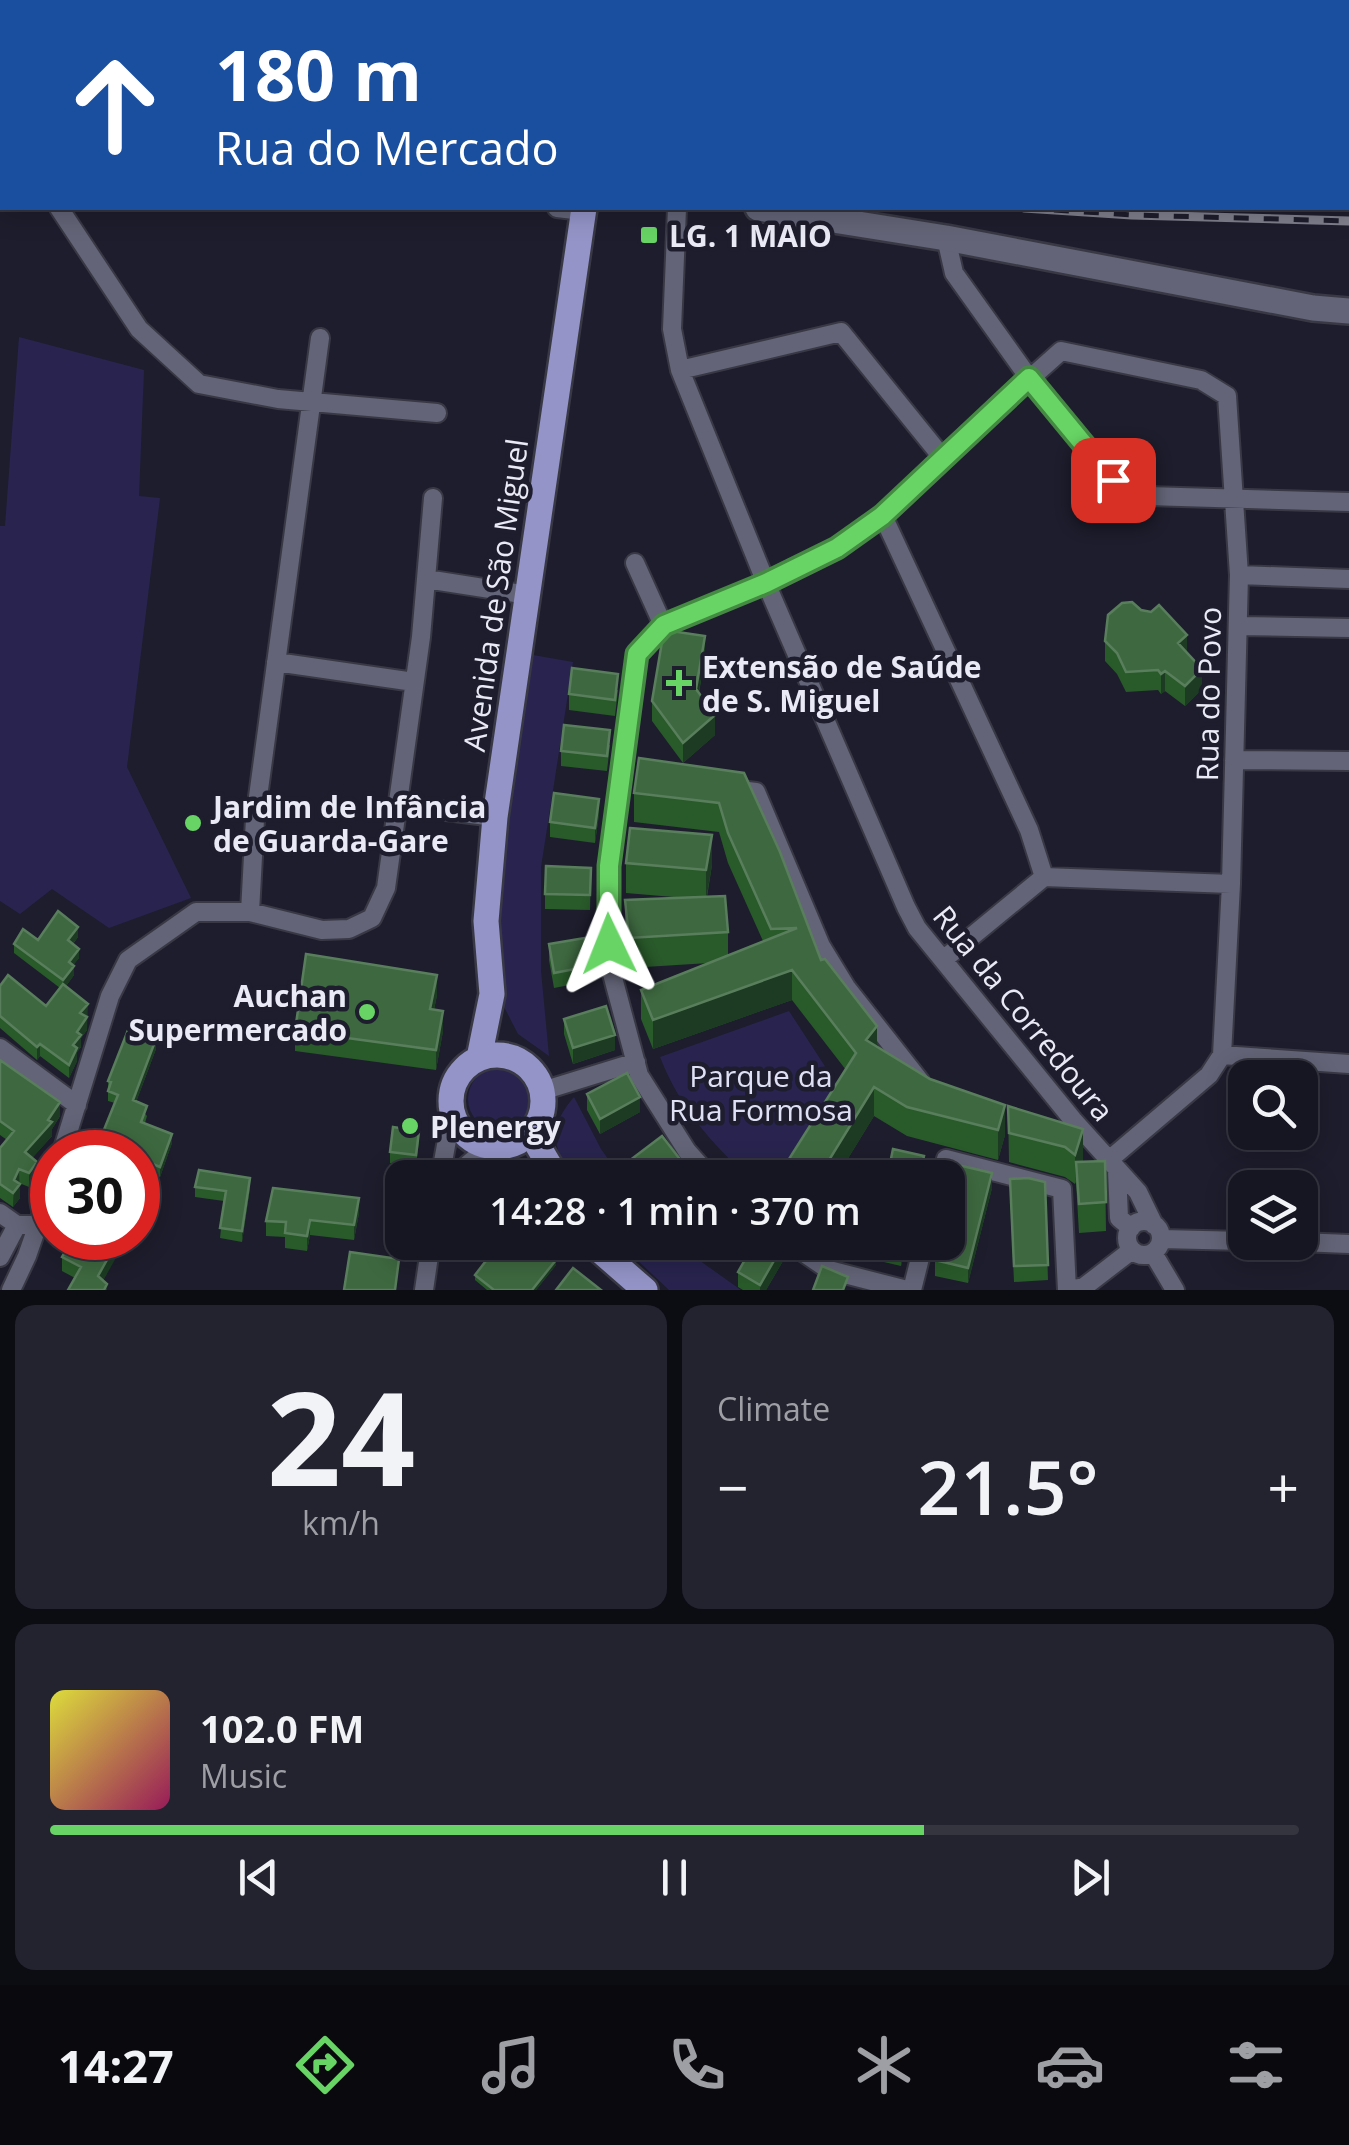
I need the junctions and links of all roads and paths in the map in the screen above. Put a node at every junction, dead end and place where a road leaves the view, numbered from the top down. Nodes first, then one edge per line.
1 (60, 210) edge
2 (584, 210) edge
3 (677, 210) edge
4 (771, 210) edge
5 (946, 238) junction
6 (1349, 311) edge
7 (320, 338) dead end
8 (680, 370) junction
9 (1029, 378) junction
10 (310, 402) junction
11 (437, 412) dead end
12 (942, 458) junction
13 (1234, 497) junction
14 (433, 498) dead end
15 (1349, 502) edge
16 (882, 516) junction
17 (635, 563) dead end
18 (1239, 575) junction
19 (426, 579) junction
20 (1349, 579) edge
21 (766, 583) junction
22 (528, 595) junction
23 (664, 625) junction
24 (1238, 626) junction
25 (1349, 628) edge
26 (276, 662) junction
27 (414, 682) junction
28 (1234, 760) junction
29 (1349, 762) edge
30 (717, 786) edge
31 (398, 804) junction
32 (495, 817) junction
33 (1044, 877) junction
34 (1231, 884) junction
35 (250, 912) junction
36 (943, 960) junction
37 (492, 994) junction
38 (0, 1048) edge
39 (1222, 1056) junction
40 (479, 1058) junction
41 (518, 1060) junction
42 (636, 1062) junction
43 (1349, 1064) edge
44 (928, 1090) edge
45 (542, 1091) junction
46 (77, 1105) junction
47 (457, 1126) junction
48 (534, 1129) junction
49 (69, 1130) edge
50 (497, 1147) junction
51 (443, 1160) edge
52 (478, 1160) edge
53 (515, 1160) edge
54 (547, 1160) edge
55 (694, 1160) edge
56 (965, 1164) edge
57 (1113, 1165) junction
58 (0, 1214) edge
59 (30, 1225) edge
60 (17, 1226) junction
61 (1130, 1228) junction
62 (1156, 1239) junction
63 (1228, 1241) edge
64 (1318, 1243) edge
65 (30, 1244) edge
66 (1349, 1244) edge
67 (1132, 1250) junction
68 (0, 1256) edge
69 (428, 1260) edge
70 (611, 1260) edge
71 (619, 1260) edge
72 (814, 1260) edge
73 (918, 1260) edge
74 (639, 1285) edge
75 (10, 1290) edge
76 (424, 1290) edge
77 (909, 1290) edge
78 (1067, 1290) edge
79 (1175, 1290) edge

1 - 10 street
2 - 22 main road, Avenida de São Miguel
3 - 8 street, Rua da Corredoura
4 - 5 main road
5 - 6 main road
5 - 9 street
7 - 10 street
8 - 12 street
8 - 21 street, Rua da Corredoura
9 - 12 street
9 - 13 street
9 - 13 street, Rua do Povo
10 - 11 street
10 - 26 street
12 - 16 street
13 - 15 street
13 - 18 street, Rua do Povo
14 - 19 street
16 - 21 street
16 - 33 street
17 - 23 street
18 - 20 street
18 - 24 street, Rua do Povo
19 - 22 street
19 - 27 street
21 - 23 street
21 - 36 street, Rua da Corredoura
22 - 32 main road, Avenida de São Miguel
23 - 42 street
24 - 25 street
24 - 28 street, Rua do Povo
26 - 27 street
26 - 35 street
27 - 31 street
28 - 29 street
28 - 34 street, Rua do Povo
30 - 44 street
31 - 32 street
31 - 35 street
32 - 37 main road, Avenida de São Miguel
33 - 34 street
33 - 36 street
34 - 39 street, Rua do Povo
35 - 46 street
36 - 57 street, Rua da Corredoura
37 - 40 main road, Avenida de São Miguel
37 - 41 main road, Avenida de São Miguel
38 - 46 street
39 - 43 street
39 - 57 street
40 - 41 main road
40 - 47 main road
41 - 45 main road
42 - 45 street
42 - 55 street
45 - 48 main road
46 - 49 street
47 - 50 main road
47 - 51 street
48 - 50 main road
48 - 54 main road
50 - 52 street
50 - 53 main road
56 - 78 street
57 - 61 street
57 - 62 street, Rua da Corredoura
58 - 60 street
59 - 60 street
60 - 68 street
61 - 62 street
61 - 67 street
62 - 63 street
62 - 67 street
62 - 79 street, Rua da Corredoura
64 - 66 street
65 - 75 street
67 - 78 street
69 - 76 street
70 - 74 main road
71 - 74 main road
72 - 77 street
73 - 77 street

